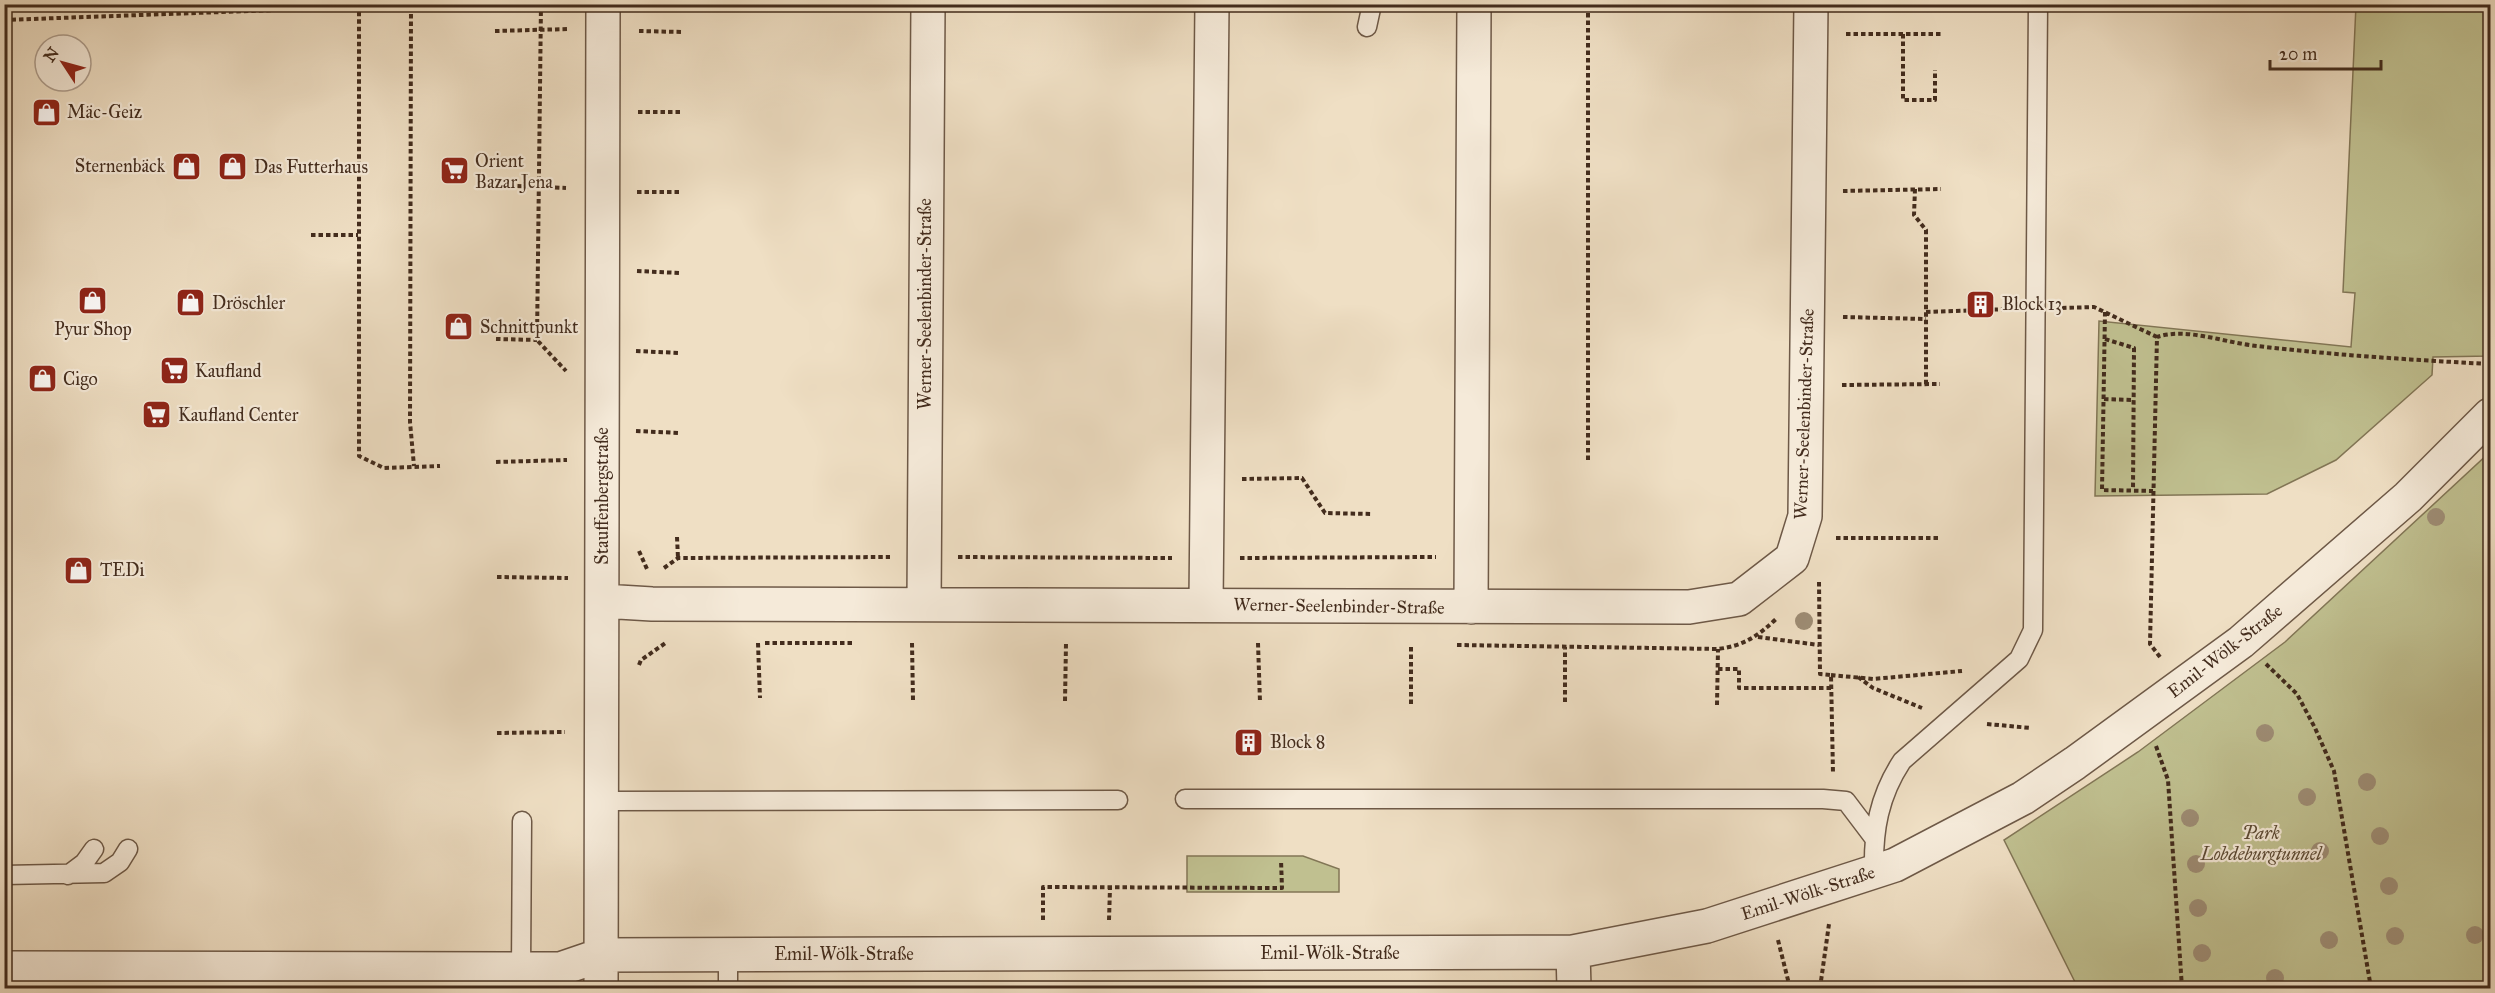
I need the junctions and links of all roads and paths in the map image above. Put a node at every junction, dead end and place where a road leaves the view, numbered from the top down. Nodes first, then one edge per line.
1 (541, 4) edge
2 (928, 4) edge
3 (1212, 4) edge
4 (1372, 4) edge
5 (1474, 4) edge
6 (1588, 4) edge
7 (1811, 4) edge
8 (2038, 4) edge
9 (359, 7) junction
10 (603, 16) edge
11 (4, 20) edge
12 (639, 22) dead end
13 (1367, 27) dead end
14 (541, 30) junction
15 (495, 31) dead end
16 (639, 31) junction
17 (682, 32) dead end
18 (1841, 34) dead end
19 (1903, 34) junction
20 (1941, 34) dead end
21 (639, 43) dead end
22 (1935, 70) dead end
23 (639, 100) dead end
24 (639, 112) junction
25 (681, 112) dead end
26 (638, 123) dead end
27 (638, 181) dead end
28 (495, 185) dead end
29 (539, 186) junction
30 (570, 188) dead end
31 (1915, 189) junction
32 (1941, 189) dead end
33 (1843, 191) dead end
34 (638, 192) junction
35 (681, 192) dead end
36 (637, 204) dead end
37 (311, 235) dead end
38 (358, 235) junction
39 (637, 260) dead end
40 (636, 271) junction
41 (680, 273) dead end
42 (636, 282) dead end
43 (2035, 308) junction
44 (1926, 312) junction
45 (2105, 312) junction
46 (1842, 317) dead end
47 (1926, 319) junction
48 (2157, 337) junction
49 (496, 339) dead end
50 (2105, 339) junction
51 (537, 340) junction
52 (636, 340) dead end
53 (636, 351) junction
54 (680, 353) dead end
55 (636, 362) dead end
56 (2490, 364) edge
57 (568, 373) dead end
58 (1940, 384) dead end
59 (1842, 385) dead end
60 (1926, 385) junction
61 (2104, 399) junction
62 (2134, 400) junction
63 (2490, 415) edge
64 (635, 420) dead end
65 (635, 431) junction
66 (680, 433) dead end
67 (635, 442) dead end
68 (578, 459) dead end
69 (1588, 460) dead end
70 (496, 462) dead end
71 (414, 466) junction
72 (440, 466) dead end
73 (1208, 477) junction
74 (2133, 490) junction
75 (2153, 491) junction
76 (1373, 514) dead end
77 (677, 537) dead end
78 (1836, 538) dead end
79 (1940, 538) dead end
80 (637, 547) dead end
81 (924, 556) junction
82 (1470, 557) junction
83 (678, 558) junction
84 (1208, 558) junction
85 (659, 571) dead end
86 (496, 577) dead end
87 (650, 577) dead end
88 (1819, 578) dead end
89 (576, 579) dead end
90 (602, 601) junction
91 (924, 604) junction
92 (1206, 604) junction
93 (1471, 607) junction
94 (1757, 637) dead end
95 (664, 642) dead end
96 (675, 642) dead end
97 (2241, 642) junction
98 (746, 643) dead end
99 (758, 643) junction
100 (864, 643) dead end
101 (900, 643) dead end
102 (912, 643) junction
103 (924, 643) dead end
104 (1054, 643) dead end
105 (1066, 643) junction
106 (1077, 643) dead end
107 (1247, 643) dead end
108 (1258, 643) junction
109 (1269, 643) dead end
110 (1400, 644) dead end
111 (1411, 644) junction
112 (1423, 644) dead end
113 (1446, 645) dead end
114 (1819, 645) junction
115 (1565, 647) junction
116 (1736, 647) dead end
117 (1718, 649) junction
118 (2009, 667) junction
119 (1718, 669) junction
120 (1831, 675) junction
121 (2183, 686) junction
122 (1831, 688) junction
123 (760, 698) dead end
124 (913, 700) dead end
125 (1065, 701) dead end
126 (1260, 702) dead end
127 (1565, 702) dead end
128 (1411, 704) dead end
129 (1717, 705) dead end
130 (2143, 715) junction
131 (574, 732) dead end
132 (497, 733) dead end
133 (1185, 799) dead end
134 (1118, 800) dead end
135 (1834, 800) junction
136 (602, 801) junction
137 (522, 821) dead end
138 (1874, 838) junction
139 (94, 849) dead end
140 (128, 849) dead end
141 (1281, 860) dead end
142 (1874, 872) junction
143 (68, 874) junction
144 (4, 875) edge
145 (1765, 908) junction
146 (1830, 919) dead end
147 (1573, 952) junction
148 (728, 954) junction
149 (1042, 954) junction
150 (601, 955) junction
151 (4, 968) edge
152 (521, 969) junction
153 (601, 988) edge
154 (728, 988) edge
155 (1574, 988) edge
156 (1790, 988) edge
157 (1820, 988) edge
158 (2182, 988) edge
159 (2371, 988) edge

1 - 14 path
2 - 81 street, Werner-Seelenbinder-Straße
3 - 73 street, Werner-Seelenbinder-Straße
4 - 13 lane
5 - 82 street, Werner-Seelenbinder-Straße
6 - 69 path
7 - 93 street, Werner-Seelenbinder-Straße
8 - 43 lane
9 - 11 path
9 - 38 path
9 - 71 path
10 - 14 path
10 - 90 street, Stauffenbergstraße
12 - 16 path
14 - 15 path
14 - 29 path
16 - 17 path
16 - 21 path
18 - 19 path
19 - 20 path
19 - 22 path
23 - 24 path
24 - 25 path
24 - 26 path
27 - 34 path
28 - 29 path
29 - 30 path
29 - 51 path
31 - 32 path
31 - 33 path
31 - 44 path
34 - 35 path
34 - 36 path
37 - 38 path
38 - 71 path
39 - 40 path
40 - 41 path
40 - 42 path
43 - 44 path
43 - 45 path
43 - 118 lane
44 - 47 path
45 - 48 path
45 - 50 path
46 - 47 path
47 - 60 path
48 - 56 path
48 - 75 path
49 - 51 path
50 - 61 path
50 - 62 path
51 - 57 path
52 - 53 path
53 - 54 path
53 - 55 path
58 - 60 path
59 - 60 path
61 - 62 path
61 - 74 path
62 - 74 path
63 - 97 street, Emil-Wölk-Straße
64 - 65 path
65 - 66 path
65 - 67 path
68 - 70 path
71 - 72 path
73 - 76 path
73 - 84 street, Werner-Seelenbinder-Straße
74 - 75 path
75 - 121 path
77 - 83 path
78 - 79 path
80 - 87 path
81 - 83 path
81 - 84 path
81 - 91 street, Werner-Seelenbinder-Straße
82 - 84 path
82 - 93 street, Werner-Seelenbinder-Straße
83 - 85 path
84 - 92 street, Werner-Seelenbinder-Straße
86 - 89 path
88 - 114 path
90 - 91 street, Werner-Seelenbinder-Straße
90 - 136 street, Stauffenbergstraße
91 - 92 street, Werner-Seelenbinder-Straße
92 - 93 street, Werner-Seelenbinder-Straße
94 - 114 path
95 - 96 path
97 - 121 street, Emil-Wölk-Straße
97 - 159 path
98 - 99 path
99 - 100 path
99 - 123 path
101 - 102 path
102 - 103 path
102 - 124 path
104 - 105 path
105 - 106 path
105 - 125 path
107 - 108 path
108 - 109 path
108 - 126 path
110 - 111 path
111 - 112 path
111 - 128 path
113 - 115 path
114 - 120 path
115 - 117 path
115 - 127 path
116 - 117 path
117 - 119 path
118 - 120 path
118 - 138 lane
119 - 122 path
119 - 129 path
120 - 122 path
121 - 130 street, Emil-Wölk-Straße
122 - 135 path
130 - 142 street, Emil-Wölk-Straße
130 - 158 path
131 - 132 path
133 - 135 lane
134 - 136 lane
135 - 138 lane
136 - 150 street, Stauffenbergstraße
137 - 152 lane
138 - 142 lane
139 - 143 lane
140 - 143 lane
141 - 149 path
142 - 145 street, Emil-Wölk-Straße
143 - 144 lane
145 - 147 street, Emil-Wölk-Straße
145 - 156 path
146 - 157 path
147 - 149 street, Emil-Wölk-Straße
147 - 155 street
148 - 149 street, Emil-Wölk-Straße
148 - 150 street, Emil-Wölk-Straße
148 - 154 lane
150 - 152 street, Emil-Wölk-Straße
150 - 153 street, Stauffenbergstraße
151 - 152 street, Emil-Wölk-Straße

